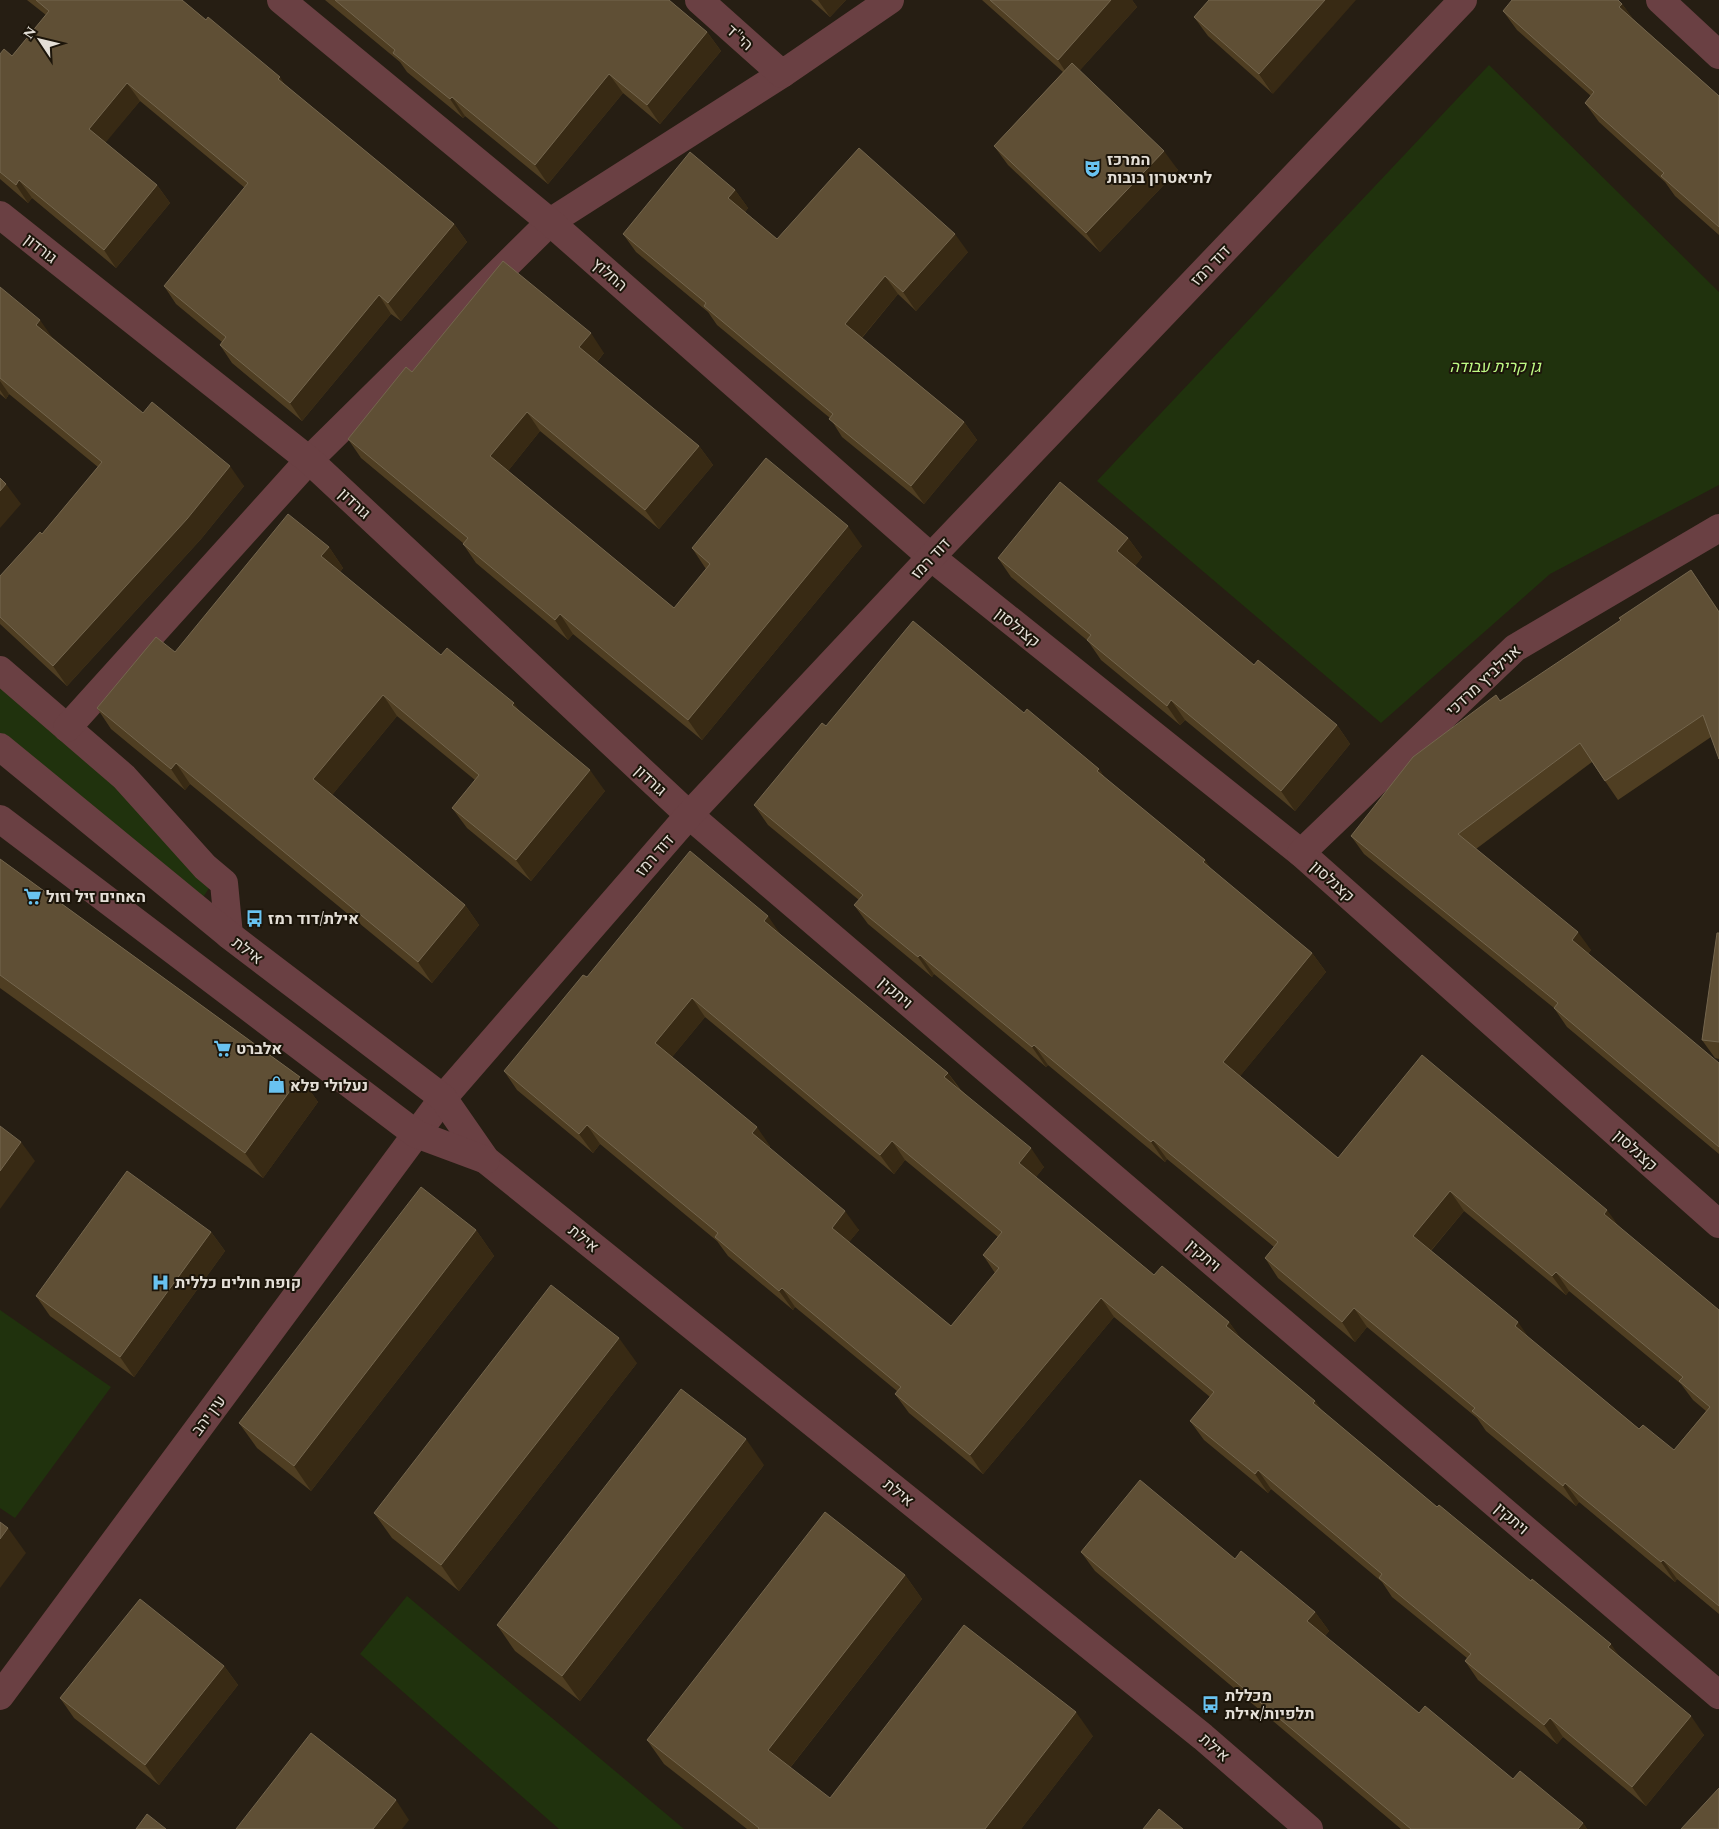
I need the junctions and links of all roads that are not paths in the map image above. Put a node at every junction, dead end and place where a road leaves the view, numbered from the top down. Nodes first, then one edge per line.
1 (281, 0) edge
2 (699, 0) edge
3 (890, 0) edge
4 (1463, 0) edge
5 (1660, 0) edge
6 (1719, 55) edge
7 (782, 74) junction
8 (0, 215) edge
9 (550, 222) junction
10 (309, 460) junction
11 (1719, 528) edge
12 (931, 557) junction
13 (0, 670) edge
14 (67, 728) junction
15 (0, 747) edge
16 (689, 815) junction
17 (0, 819) edge
18 (1301, 853) junction
19 (229, 935) junction
20 (443, 1098) junction
21 (416, 1134) junction
22 (486, 1160) junction
23 (1719, 1224) edge
24 (0, 1696) edge
25 (1719, 1696) edge
26 (1309, 1829) edge

1 - 9 street, החלוץ
2 - 7 street, הי"ד
3 - 7 street
4 - 12 street, דוד רמז
5 - 6 street
7 - 9 street
8 - 10 street, גורדון
9 - 10 street
9 - 12 street, החלוץ
10 - 14 street
10 - 16 street, גורדון
11 - 18 street, אנילביץ מרדכי
12 - 16 street, דוד רמז
12 - 18 street, קצנלסון
13 - 14 street
14 - 19 street
15 - 19 street, אילת
16 - 20 street, דוד רמז
16 - 25 street, ויתקין
17 - 21 street, אילת
18 - 23 street, קצנלסון
19 - 20 street, אילת
20 - 21 street, דוד רמז
20 - 22 street, אילת
21 - 22 street, אילת
21 - 24 street, עין יהב
22 - 26 street, אילת

